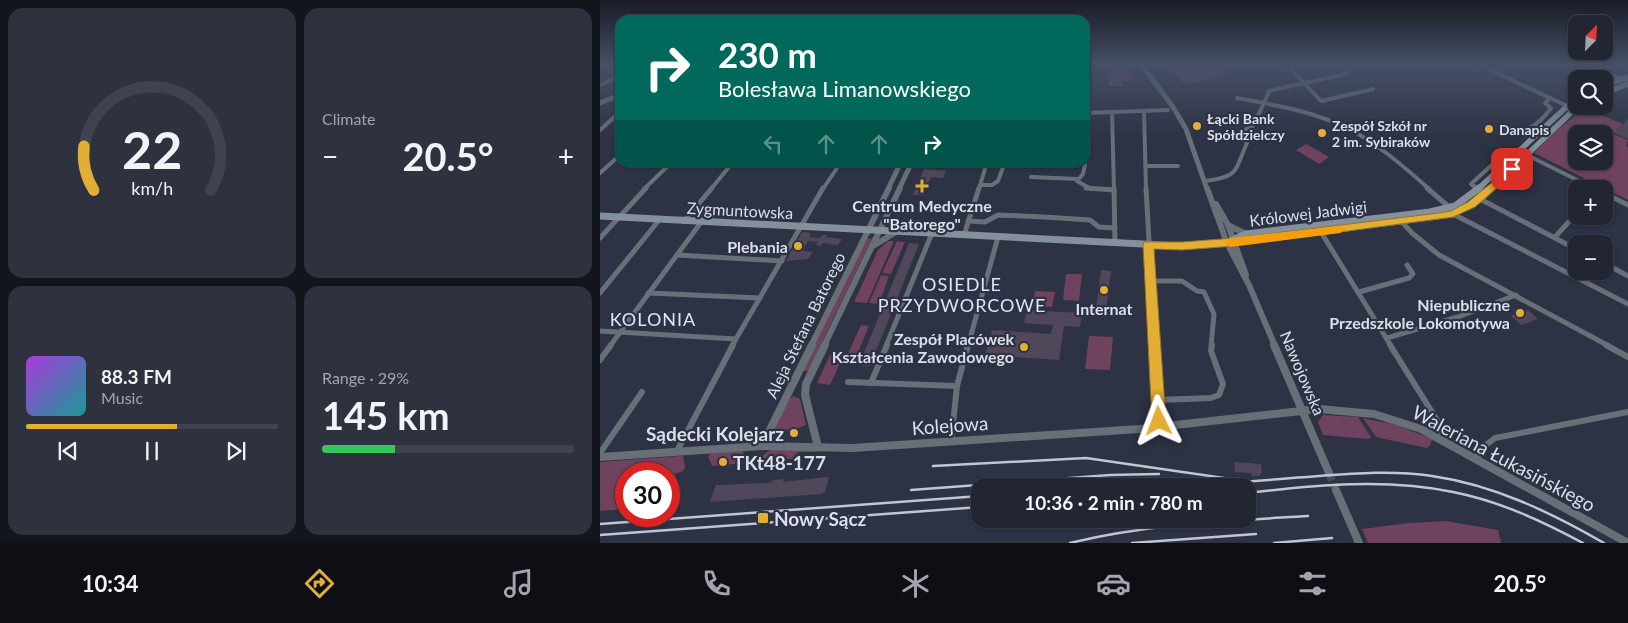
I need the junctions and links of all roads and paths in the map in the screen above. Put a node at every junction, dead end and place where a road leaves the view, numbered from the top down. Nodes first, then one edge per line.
1 (1160, 89) edge
2 (1272, 89) edge
3 (1311, 89) edge
4 (1372, 89) edge
5 (1532, 89) edge
6 (615, 96) edge
7 (1237, 98) dead end
8 (1550, 98) junction
9 (600, 103) edge
10 (1567, 106) joint
11 (1168, 110) dead end
12 (1144, 112) junction
13 (1090, 113) edge
14 (1112, 113) junction
15 (1568, 115) edge
16 (615, 116) edge
17 (600, 130) edge
18 (1504, 130) dead end
19 (1506, 152) dead end
20 (1527, 155) junction
21 (615, 160) edge
22 (1147, 166) junction
23 (1178, 166) dead end
24 (667, 167) edge
25 (729, 167) edge
26 (838, 167) edge
27 (899, 167) edge
28 (910, 167) edge
29 (986, 167) edge
30 (1003, 167) edge
31 (1085, 167) edge
32 (600, 173) edge
33 (1031, 177) dead end
34 (1078, 179) junction
35 (1578, 180) edge
36 (1205, 181) junction
37 (980, 185) junction
38 (1478, 189) junction
39 (1114, 190) junction
40 (1488, 191) junction
41 (1480, 198) junction
42 (1613, 198) edge
43 (1213, 199) junction
44 (1628, 205) edge
45 (1448, 208) junction
46 (1453, 214) junction
47 (600, 216) edge
48 (1397, 216) junction
49 (619, 217) junction
50 (660, 219) junction
51 (968, 220) junction
52 (684, 221) junction
53 (702, 222) junction
54 (1402, 222) junction
55 (1568, 223) edge
56 (1333, 224) junction
57 (1228, 225) junction
58 (801, 226) junction
59 (1307, 226) junction
60 (1115, 228) junction
61 (868, 229) junction
62 (879, 230) junction
63 (900, 231) junction
64 (1321, 232) junction
65 (932, 233) junction
66 (964, 235) junction
67 (998, 237) junction
68 (1555, 237) junction
69 (600, 238) edge
70 (1247, 238) junction
71 (1232, 241) junction
72 (1115, 243) junction
73 (1568, 244) edge
74 (1148, 245) junction
75 (870, 249) junction
76 (1239, 253) junction
77 (677, 255) junction
78 (782, 262) junction
79 (1407, 265) dead end
80 (1613, 268) edge
81 (1628, 276) edge
82 (1150, 281) junction
83 (1249, 285) junction
84 (1359, 292) junction
85 (600, 293) edge
86 (648, 293) junction
87 (1516, 295) junction
88 (760, 298) junction
89 (1628, 304) edge
90 (600, 331) edge
91 (620, 332) junction
92 (1387, 338) junction
93 (736, 339) junction
94 (1628, 357) edge
95 (600, 360) edge
96 (848, 382) dead end
97 (870, 383) junction
98 (957, 386) junction
99 (642, 392) dead end
100 (1158, 400) junction
101 (1302, 410) junction
102 (1628, 412) edge
103 (1160, 427) junction
104 (1437, 436) junction
105 (951, 442) junction
106 (762, 446) junction
107 (818, 447) junction
108 (677, 451) junction
109 (600, 455) edge
110 (1477, 458) junction
111 (1329, 473) tunnel mouth
112 (1336, 490) tunnel mouth
113 (1359, 543) edge
114 (1628, 543) edge

1 - 36 street, Nawojowska
2 - 45 street
3 - 4 street
5 - 8 street
6 - 9 street
7 - 36 street
8 - 10 street
8 - 18 street
10 - 38 main road, Królowej Jadwigi
11 - 12 street
12 - 14 street
12 - 22 street
13 - 14 street
14 - 39 street
15 - 20 main road, Królowej Jadwigi
16 - 17 street
19 - 38 street
20 - 35 street
20 - 40 main road, Królowej Jadwigi
21 - 32 street
22 - 23 street
22 - 74 street
24 - 49 street
25 - 52 street
26 - 58 street
27 - 61 street, Aleja Stefana Batorego
28 - 62 street, Aleja Stefana Batorego
29 - 37 street
30 - 37 street
31 - 34 street
33 - 34 street
34 - 39 street
36 - 43 street, Nawojowska
37 - 51 street
38 - 40 street
38 - 41 street
38 - 45 main road, Królowej Jadwigi
39 - 60 street
40 - 41 main road, Królowej Jadwigi
41 - 46 main road, Królowej Jadwigi
41 - 68 street
42 - 44 street
43 - 57 street, Nawojowska
43 - 71 street, Nawojowska
45 - 48 main road, Królowej Jadwigi
46 - 54 main road, Królowej Jadwigi
46 - 89 street
47 - 49 main road, Zygmuntowska
48 - 54 street
48 - 56 main road, Królowej Jadwigi
49 - 50 main road, Zygmuntowska
49 - 69 street
50 - 52 main road, Zygmuntowska
50 - 85 street
51 - 60 street
51 - 66 street
52 - 53 main road, Zygmuntowska
53 - 58 main road, Zygmuntowska
53 - 77 street
54 - 64 main road, Królowej Jadwigi
54 - 87 street
55 - 68 street
56 - 59 main road, Królowej Jadwigi
56 - 64 street
57 - 70 street
57 - 71 street, Nawojowska
58 - 61 main road, Zygmuntowska
58 - 78 street
59 - 64 street
59 - 70 main road, Królowej Jadwigi
60 - 72 street
61 - 62 main road, Zygmuntowska
61 - 106 street, Aleja Stefana Batorego
62 - 63 main road, Zygmuntowska
62 - 75 street, Aleja Stefana Batorego
63 - 65 main road, Zygmuntowska
63 - 75 street
64 - 70 main road, Królowej Jadwigi
64 - 84 street
65 - 66 main road, Zygmuntowska
65 - 97 street
66 - 67 main road, Zygmuntowska
67 - 72 main road, Królowej Jadwigi
67 - 98 street
68 - 73 street
70 - 71 main road, Królowej Jadwigi
70 - 76 street
71 - 74 main road, Królowej Jadwigi
71 - 76 street, Nawojowska
71 - 83 street, Nawojowska
72 - 74 main road, Królowej Jadwigi
74 - 82 street
75 - 107 street, Aleja Stefana Batorego
76 - 83 street, Nawojowska
77 - 78 street
77 - 86 street
78 - 88 street
79 - 84 street
80 - 81 street
82 - 100 street
82 - 100 street
83 - 101 street, Nawojowska
84 - 92 street
86 - 88 street
86 - 91 street
87 - 92 street
87 - 94 street
88 - 93 street
90 - 91 street
91 - 93 street
91 - 95 street
92 - 104 street
93 - 108 street
96 - 97 street
97 - 98 street
98 - 105 street
99 - 109 street
100 - 103 street
101 - 103 street, Kolejowa
101 - 104 street, Waleriana Łukasińskiego
101 - 111 street, Nawojowska
102 - 110 street
103 - 105 street, Kolejowa
104 - 110 street, Waleriana Łukasińskiego
105 - 107 street, Kolejowa
106 - 107 street, Kolejowa
106 - 108 street, Kolejowa
108 - 109 street, Kolejowa
110 - 114 street, Waleriana Łukasińskiego
112 - 113 street

